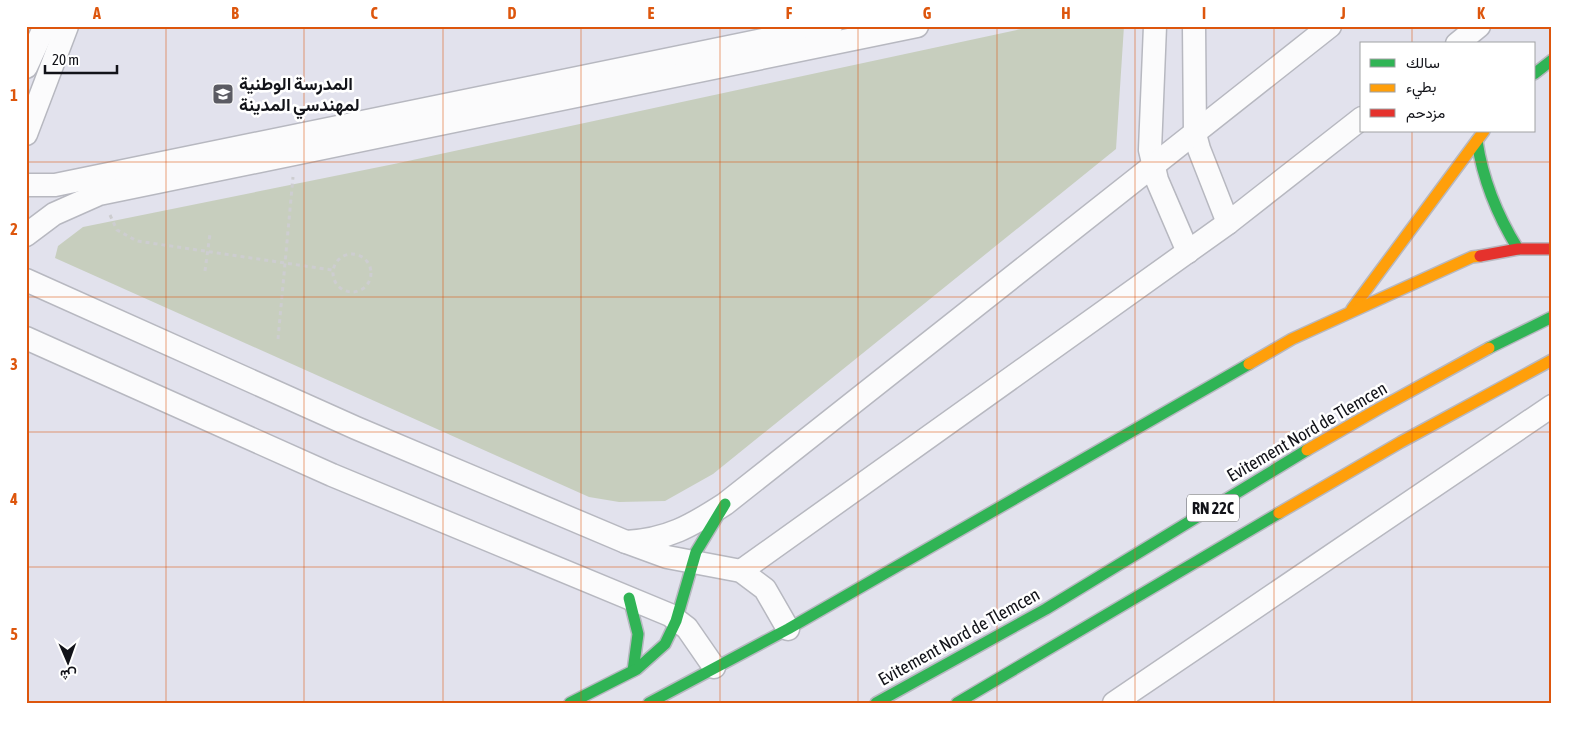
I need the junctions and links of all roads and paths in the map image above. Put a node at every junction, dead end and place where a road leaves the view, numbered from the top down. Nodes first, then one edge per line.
1 (45, 26) edge
2 (67, 26) edge
3 (831, 26) edge
4 (916, 26) edge
5 (1155, 26) edge
6 (1194, 26) edge
7 (1330, 26) edge
8 (1479, 26) edge
9 (1459, 42) edge
10 (1552, 60) edge
11 (26, 67) edge
12 (1536, 72) edge
13 (1360, 120) edge
14 (26, 134) edge
15 (1195, 134) junction
16 (1480, 136) edge
17 (295, 154) junction
18 (1152, 164) junction
19 (26, 185) edge
20 (99, 194) junction
21 (1228, 223) junction
22 (210, 234) dead end
23 (26, 236) edge
24 (1518, 248) junction
25 (1552, 249) edge
26 (208, 251) junction
27 (1188, 252) junction
28 (285, 263) junction
29 (332, 270) junction
30 (205, 271) dead end
31 (26, 280) edge
32 (1351, 310) junction
33 (1552, 318) edge
34 (26, 338) edge
35 (278, 339) dead end
36 (1552, 360) edge
37 (1552, 365) edge
38 (1532, 369) junction
39 (1552, 406) edge
40 (725, 504) junction
41 (626, 542) junction
42 (693, 561) junction
43 (741, 571) junction
44 (629, 598) junction
45 (678, 621) junction
46 (788, 629) junction
47 (714, 667) junction
48 (633, 671) junction
49 (570, 703) edge
50 (649, 703) edge
51 (876, 703) edge
52 (957, 703) edge
53 (1114, 703) edge

1 - 11 street
2 - 14 street
3 - 19 street
4 - 17 street
5 - 18 street
6 - 15 street
7 - 15 street
8 - 9 street
10 - 12 main road
13 - 21 street
15 - 18 street
15 - 21 street
16 - 24 main road
16 - 32 main road
17 - 20 street
17 - 28 path
18 - 27 street
18 - 40 street
20 - 23 street
20 - 26 path
21 - 27 street
22 - 26 path
24 - 25 main road
24 - 32 main road
26 - 28 path
26 - 30 path
27 - 43 street
28 - 29 path
28 - 35 path
29 - 29 path
31 - 41 street
32 - 46 main road
33 - 51 main road, Evitement Nord de Tlemcen / RN 22C
34 - 44 street
36 - 38 main road, RN 22C
37 - 38 main road
38 - 52 main road, RN 22C
39 - 53 street
40 - 41 street
40 - 42 main road
41 - 42 street
42 - 43 street
42 - 45 main road
43 - 46 street
44 - 45 street
44 - 48 main road
45 - 47 street
45 - 48 main road
46 - 47 main road
47 - 50 main road
48 - 49 main road

